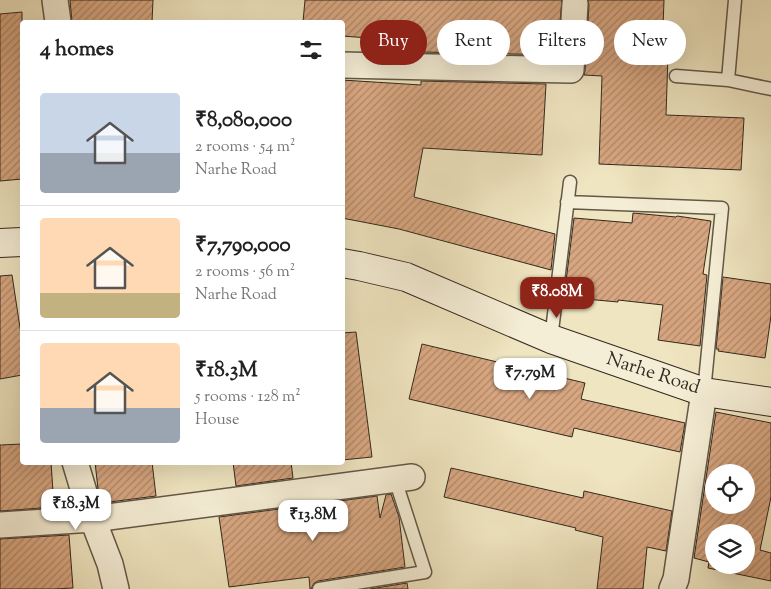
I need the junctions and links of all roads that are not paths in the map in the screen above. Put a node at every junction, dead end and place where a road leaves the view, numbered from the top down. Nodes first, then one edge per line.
1 (55, 0) edge
2 (735, 0) edge
3 (575, 4) dead end
4 (58, 20) edge
5 (345, 65) edge
6 (676, 76) dead end
7 (728, 80) junction
8 (771, 89) edge
9 (570, 182) dead end
10 (567, 202) junction
11 (20, 242) edge
12 (0, 243) edge
13 (345, 264) edge
14 (551, 340) junction
15 (704, 392) junction
16 (771, 402) edge
17 (76, 465) edge
18 (403, 478) joint
19 (93, 520) junction
20 (0, 525) edge
21 (116, 589) edge
22 (319, 589) edge
23 (672, 589) edge

1 - 4 street
2 - 7 lane
3 - 5 street
6 - 7 lane
7 - 8 lane
9 - 10 lane
10 - 14 lane
10 - 15 lane
11 - 12 street
13 - 14 street, Narhe Road
14 - 15 street, Narhe Road
15 - 16 street, Narhe Road
15 - 23 street
17 - 19 street
18 - 19 street
18 - 22 lane
19 - 20 street
19 - 21 street

